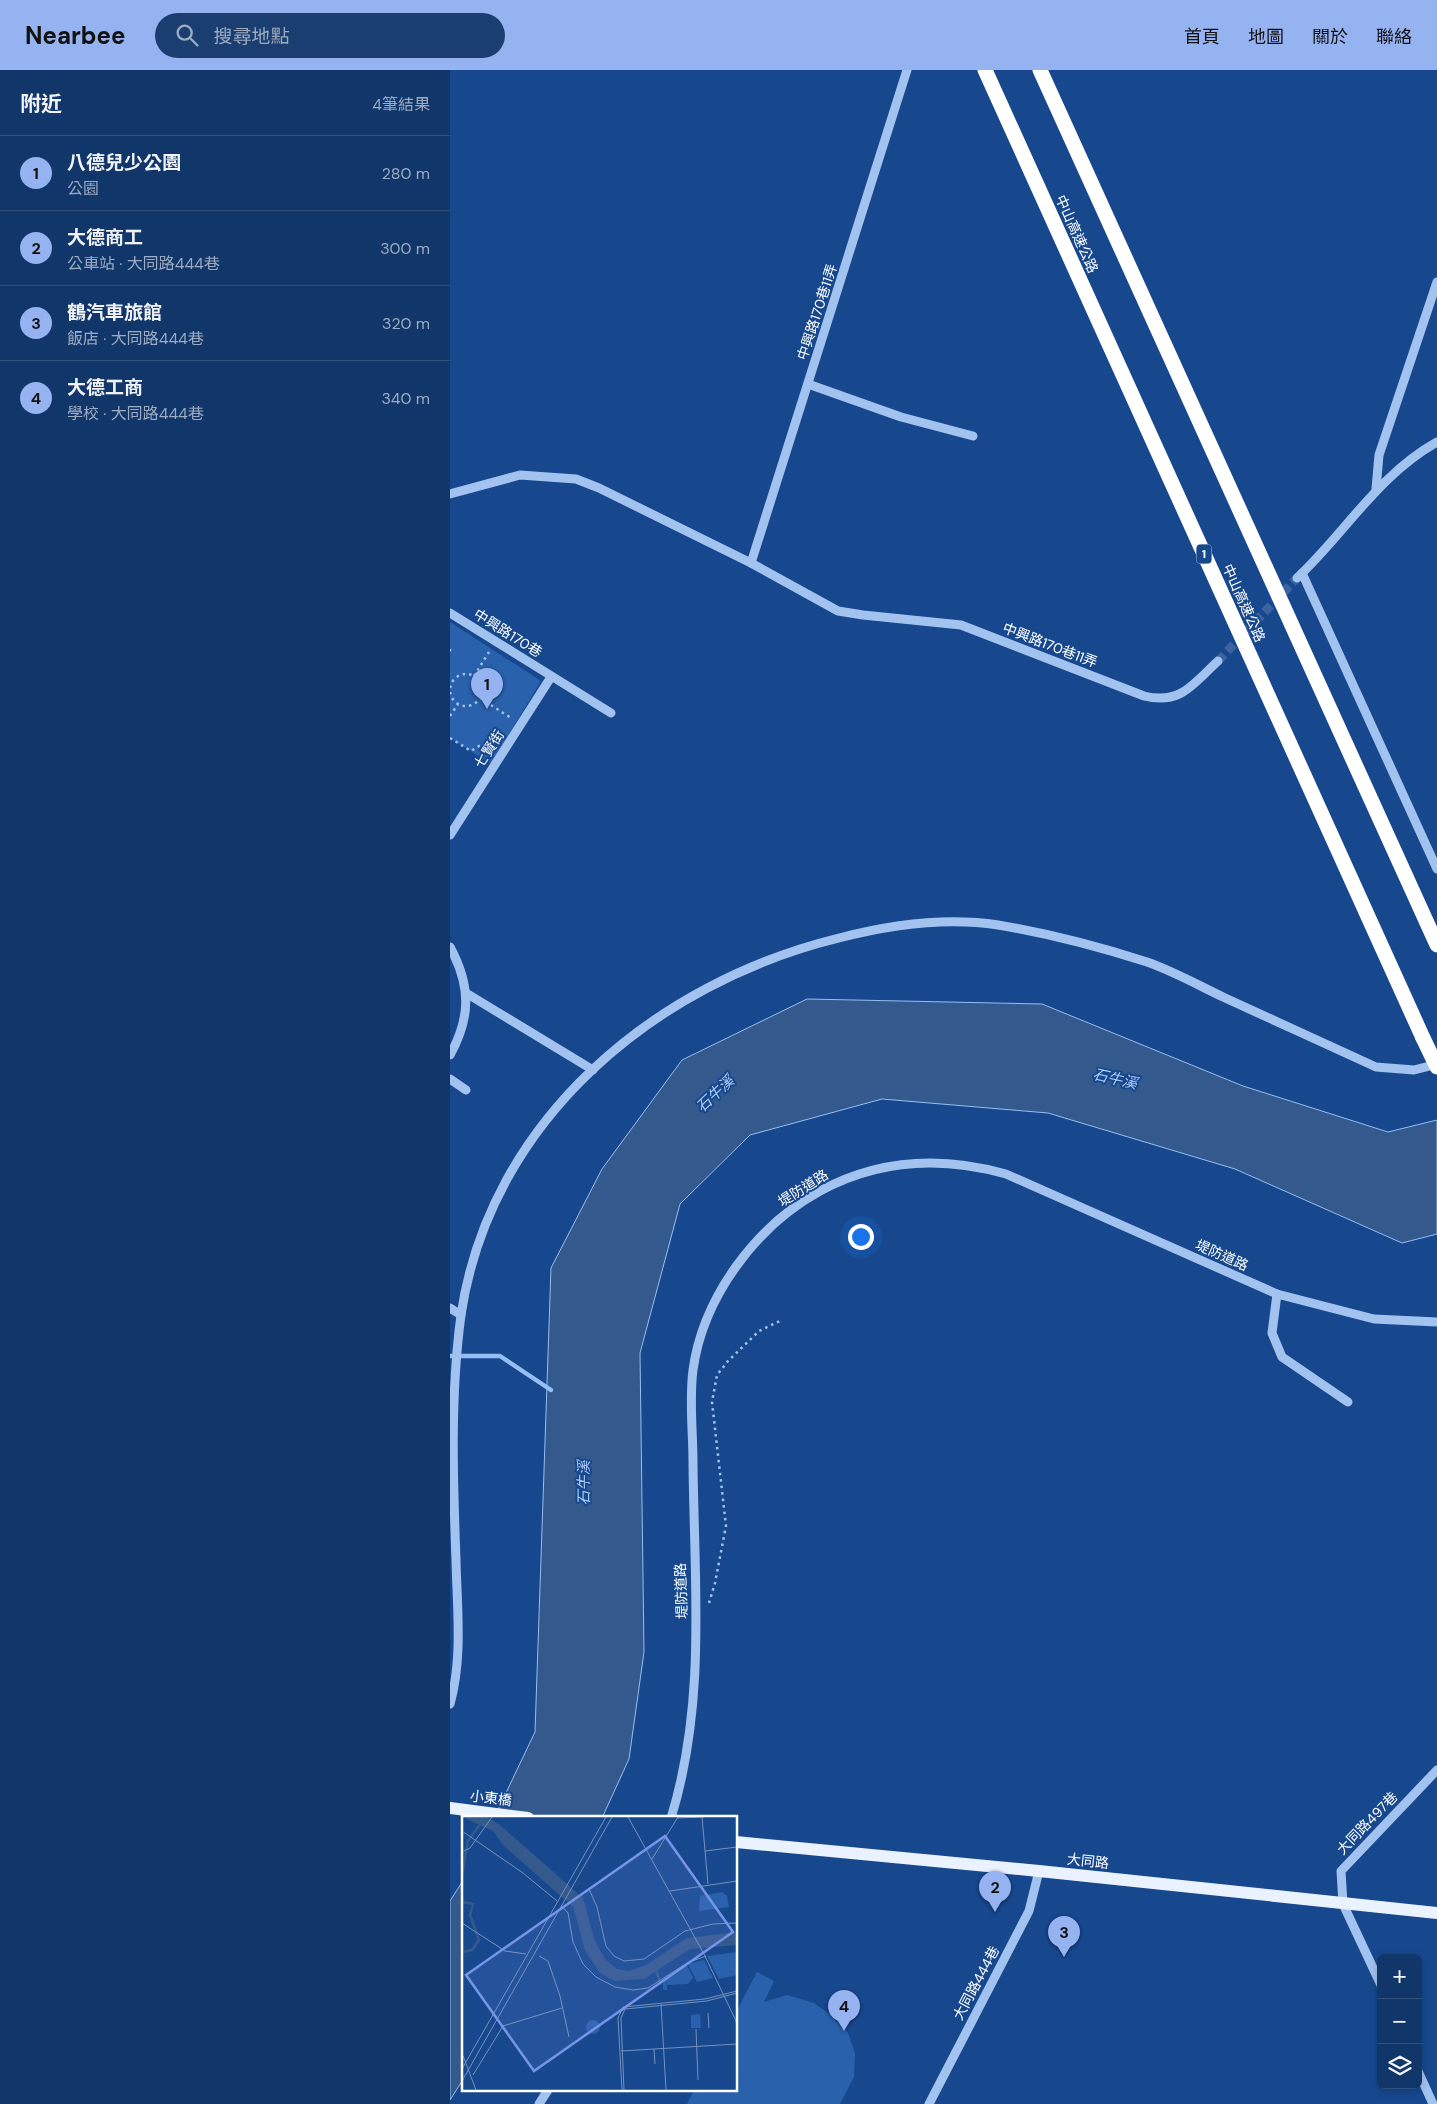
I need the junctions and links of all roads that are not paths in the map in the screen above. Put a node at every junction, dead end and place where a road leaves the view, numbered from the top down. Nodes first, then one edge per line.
1 (908, 70) edge
2 (985, 70) edge
3 (1040, 70) edge
4 (1437, 282) edge
5 (808, 384) junction
6 (973, 436) dead end
7 (1437, 442) edge
8 (1376, 489) junction
9 (450, 494) edge
10 (751, 563) junction
11 (450, 613) edge
12 (1218, 661) tunnel mouth
13 (552, 677) junction
14 (611, 713) dead end
15 (450, 835) edge
16 (1437, 869) edge
17 (1437, 946) edge
18 (450, 947) edge
19 (466, 993) junction
20 (450, 1055) edge
21 (1437, 1065) edge
22 (593, 1070) junction
23 (450, 1079) edge
24 (466, 1090) dead end
25 (1277, 1294) junction
26 (450, 1308) edge
27 (461, 1315) junction
28 (1437, 1322) edge
29 (1348, 1402) dead end
30 (450, 1704) edge
31 (1437, 1770) edge
32 (450, 1808) edge
33 (512, 1816) edge
34 (672, 1816) edge
35 (738, 1842) edge
36 (1039, 1871) junction
37 (1343, 1904) junction
38 (1437, 1913) edge
39 (1377, 1976) edge
40 (1422, 2080) edge
41 (547, 2092) edge
42 (539, 2104) edge
43 (928, 2104) edge
44 (1433, 2104) edge

1 - 5 street, 中興路170巷11弄
2 - 21 highway, 中山高速公路 / 1, bridge
3 - 17 highway
4 - 8 street
5 - 6 street
5 - 10 street, 中興路170巷11弄
7 - 8 street
8 - 16 street
9 - 10 street, 中興路170巷11弄
10 - 12 street, 中興路170巷11弄
11 - 13 street, 中興路170巷
13 - 14 street, 中興路170巷
13 - 15 street, 七賢街
18 - 19 street
19 - 20 street
19 - 22 street
21 - 22 street
22 - 27 street
23 - 24 street
25 - 28 street, 堤防道路
25 - 29 street
25 - 34 street, 堤防道路
26 - 27 street
27 - 30 street
31 - 37 street, 大同路497巷
32 - 33 main road, 小東橋
35 - 36 main road, 大同路
36 - 37 main road, 大同路
36 - 43 street, 大同路444巷
37 - 38 main road, 大同路
37 - 39 street
40 - 44 street
41 - 42 street

